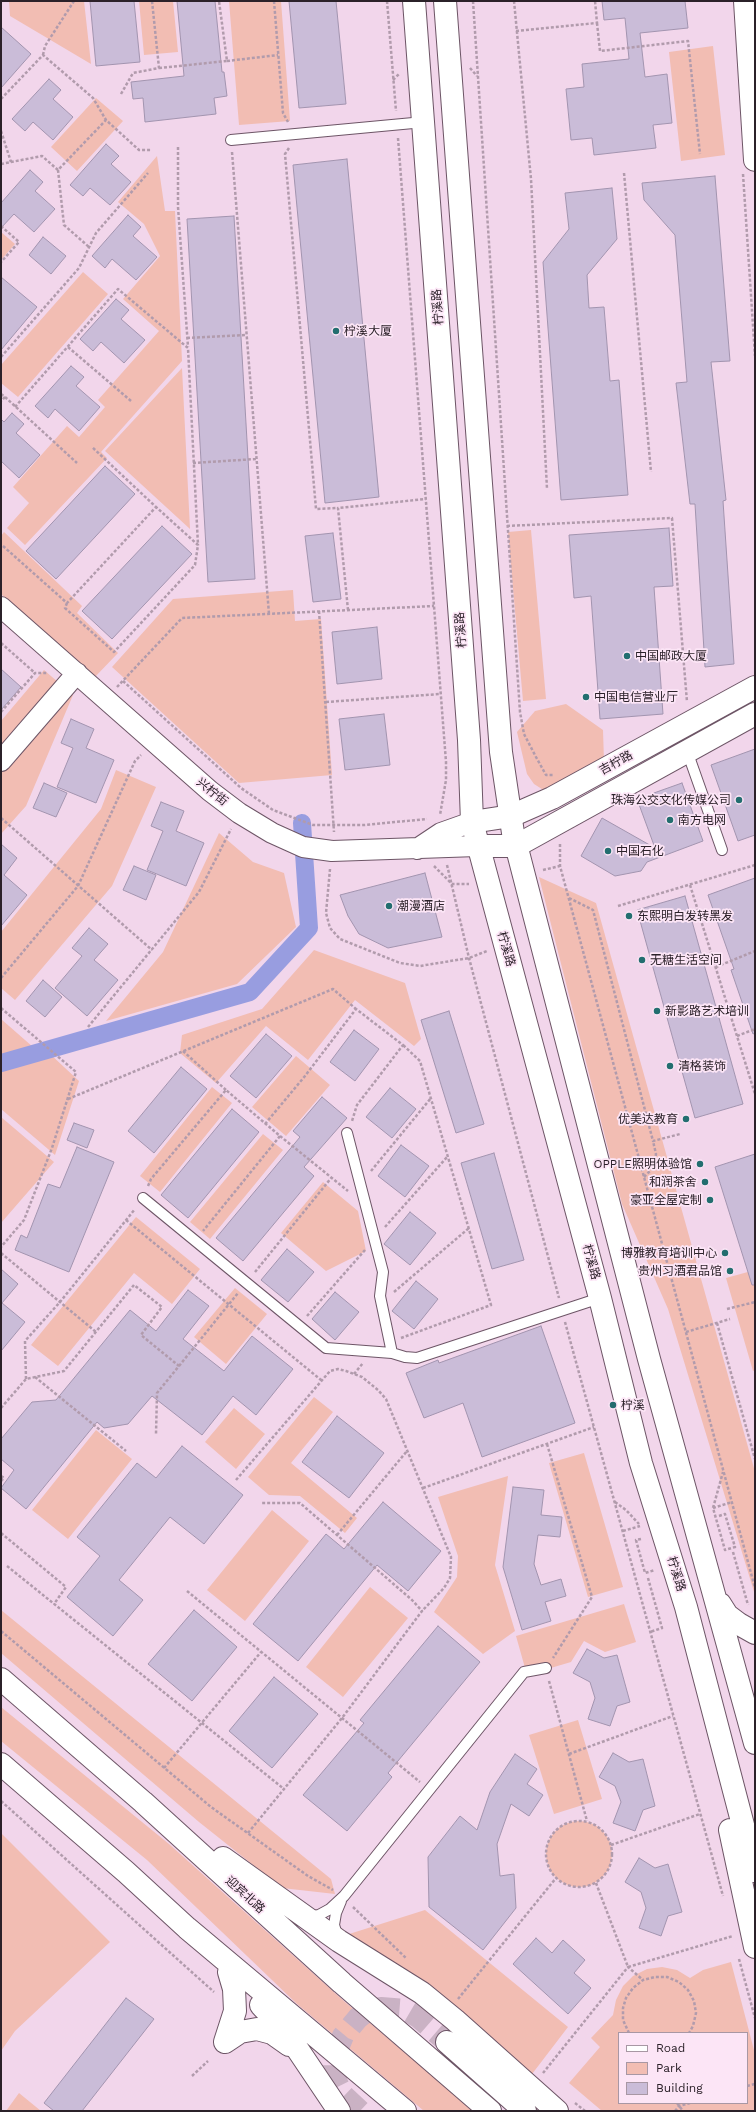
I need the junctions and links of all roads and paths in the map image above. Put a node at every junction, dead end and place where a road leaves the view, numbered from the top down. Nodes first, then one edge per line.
1 (74, 1) edge
2 (152, 1) edge
3 (219, 1) edge
4 (274, 1) edge
5 (387, 1) edge
6 (414, 1) edge
7 (445, 1) edge
8 (473, 1) edge
9 (514, 1) edge
10 (595, 1) edge
11 (745, 1) edge
12 (597, 23) junction
13 (516, 31) junction
14 (43, 55) junction
15 (278, 55) junction
16 (227, 61) junction
17 (159, 68) junction
18 (122, 94) dead end
19 (1, 99) edge
20 (106, 120) junction
21 (424, 122) junction
22 (397, 124) junction
23 (1, 131) edge
24 (295, 134) junction
25 (231, 140) joint
26 (178, 147) dead end
27 (151, 150) dead end
28 (700, 154) dead end
29 (11, 162) junction
30 (1, 164) edge
31 (749, 167) edge
32 (58, 170) junction
33 (148, 173) dead end
34 (624, 173) dead end
35 (1, 226) edge
36 (89, 247) junction
37 (1, 262) edge
38 (246, 335) junction
39 (187, 338) junction
40 (68, 346) junction
41 (188, 348) junction
42 (1, 356) edge
43 (755, 356) edge
44 (1, 394) edge
45 (5, 397) junction
46 (1, 401) edge
47 (131, 401) dead end
48 (15, 407) junction
49 (92, 448) dead end
50 (256, 459) junction
51 (77, 463) dead end
52 (193, 463) junction
53 (651, 472) dead end
54 (546, 489) dead end
55 (426, 499) junction
56 (156, 508) junction
57 (338, 508) junction
58 (507, 526) junction
59 (198, 545) junction
60 (3, 546) dead end
61 (488, 590) junction
62 (458, 594) junction
63 (67, 603) junction
64 (434, 606) junction
65 (1, 607) edge
66 (348, 610) junction
67 (269, 614) junction
68 (1, 643) edge
69 (35, 673) junction
70 (77, 673) junction
71 (122, 681) junction
72 (755, 687) edge
73 (440, 694) junction
74 (106, 699) junction
75 (326, 702) dead end
76 (1, 712) edge
77 (755, 714) edge
78 (689, 723) junction
79 (153, 741) junction
80 (687, 751) junction
81 (1, 761) edge
82 (556, 775) dead end
83 (239, 813) junction
84 (511, 816) junction
85 (1, 818) edge
86 (472, 822) junction
87 (441, 833) junction
88 (560, 837) dead end
89 (477, 846) junction
90 (516, 846) junction
91 (722, 850) dead end
92 (755, 865) edge
93 (690, 884) junction
94 (78, 886) junction
95 (568, 897) junction
96 (618, 906) dead end
97 (152, 950) junction
98 (755, 951) edge
99 (716, 967) junction
100 (1, 978) edge
101 (1, 1008) edge
102 (356, 1008) junction
103 (88, 1027) dead end
104 (755, 1029) edge
105 (737, 1036) junction
106 (567, 1042) junction
107 (403, 1045) junction
108 (183, 1051) junction
109 (534, 1052) junction
110 (226, 1090) junction
111 (755, 1094) edge
112 (431, 1098) junction
113 (68, 1099) junction
114 (266, 1124) junction
115 (347, 1133) joint
116 (680, 1134) dead end
117 (280, 1136) junction
118 (653, 1141) junction
119 (644, 1177) junction
120 (361, 1184) junction
121 (143, 1198) junction
122 (366, 1205) junction
123 (126, 1220) junction
124 (468, 1228) junction
125 (195, 1241) junction
126 (1, 1247) edge
127 (1, 1253) edge
128 (600, 1298) junction
129 (60, 1302) junction
130 (755, 1302) edge
131 (382, 1303) junction
132 (727, 1310) dead end
133 (562, 1311) junction
134 (730, 1319) dead end
135 (717, 1323) junction
136 (96, 1332) junction
137 (686, 1332) junction
138 (390, 1348) junction
139 (35, 1377) junction
140 (26, 1379) junction
141 (321, 1380) junction
142 (1, 1408) edge
143 (594, 1428) junction
144 (156, 1434) dead end
145 (547, 1444) junction
146 (407, 1450) junction
147 (126, 1451) dead end
148 (755, 1459) edge
149 (723, 1471) junction
150 (1, 1476) edge
151 (236, 1480) dead end
152 (1, 1481) edge
153 (422, 1488) junction
154 (615, 1502) junction
155 (732, 1502) junction
156 (262, 1503) dead end
157 (713, 1508) junction
158 (719, 1516) dead end
159 (640, 1526) junction
160 (622, 1531) junction
161 (643, 1532) dead end
162 (1, 1533) edge
163 (337, 1535) junction
164 (641, 1539) dead end
165 (733, 1552) dead end
166 (653, 1564) dead end
167 (7, 1566) dead end
168 (648, 1578) dead end
169 (755, 1588) edge
170 (187, 1591) dead end
171 (716, 1599) junction
172 (746, 1600) dead end
173 (54, 1604) junction
174 (686, 1607) junction
175 (422, 1611) junction
176 (1, 1631) edge
177 (650, 1632) junction
178 (755, 1633) edge
179 (261, 1652) junction
180 (732, 1654) junction
181 (546, 1668) junction
182 (1, 1679) edge
183 (755, 1713) edge
184 (673, 1716) junction
185 (342, 1718) junction
186 (202, 1723) junction
187 (755, 1743) edge
188 (569, 1754) junction
189 (1, 1764) edge
190 (164, 1768) junction
191 (284, 1789) junction
192 (429, 1789) junction
193 (1, 1801) edge
194 (143, 1802) junction
195 (700, 1814) junction
196 (587, 1821) junction
197 (248, 1833) junction
198 (611, 1845) junction
199 (755, 1871) edge
200 (556, 1878) junction
201 (596, 1883) junction
202 (344, 1896) junction
203 (723, 1898) dead end
204 (306, 1917) junction
205 (187, 1928) junction
206 (741, 1940) edge
207 (339, 1941) junction
208 (411, 1963) dead end
209 (628, 1967) junction
210 (229, 1972) junction
211 (643, 1980) junction
212 (456, 2002) dead end
213 (235, 2011) junction
214 (755, 2018) edge
215 (629, 2032) edge
216 (690, 2032) edge
217 (447, 2042) tunnel mouth
218 (304, 2060) junction
219 (208, 2061) dead end
220 (536, 2069) dead end
221 (542, 2074) junction
222 (192, 2076) dead end
223 (547, 2079) dead end
224 (678, 2105) edge
225 (565, 2106) edge
226 (339, 2111) edge
227 (405, 2111) edge
228 (490, 2111) edge
229 (525, 2111) edge
230 (585, 2111) edge
231 (675, 2111) edge
232 (683, 2111) edge

1 - 14 path
2 - 17 path
3 - 16 path
4 - 15 path
5 - 22 path
6 - 21 main road, 柠溪路
7 - 61 main road
8 - 58 path
9 - 13 path
10 - 12 path
11 - 31 main road
12 - 13 path
12 - 28 path
13 - 54 path
14 - 19 path
14 - 20 path
15 - 16 path
15 - 24 path
16 - 17 path
17 - 18 path
20 - 27 path
20 - 32 path
21 - 22 lane
21 - 62 main road, 柠溪路
22 - 24 lane
22 - 55 path
23 - 29 path
24 - 25 lane
24 - 57 path
25 - 38 path
26 - 39 path
29 - 30 path
29 - 32 path
31 - 43 path
32 - 36 path
33 - 36 path
34 - 53 path
35 - 37 path
36 - 42 path
38 - 39 path
38 - 50 path
39 - 41 path
40 - 41 path
40 - 47 path
40 - 48 path
41 - 52 path
44 - 45 path
45 - 46 path
45 - 48 path
48 - 51 path
49 - 56 path
50 - 52 path
50 - 67 path
52 - 59 path
55 - 57 path
55 - 64 path
56 - 59 path
56 - 63 path
57 - 66 path
58 - 78 path
58 - 82 path
59 - 63 path
60 - 63 path
61 - 62 main road
61 - 84 main road
62 - 86 main road, 柠溪路
64 - 66 path
64 - 73 path
65 - 70 street, 兴柠街
66 - 67 path
67 - 71 path
68 - 69 path
69 - 70 path
69 - 76 path
70 - 74 street, 兴柠街
70 - 81 street
71 - 74 path
71 - 87 path
72 - 78 main road, 吉柠路
73 - 75 path
73 - 87 path
74 - 79 street, 兴柠街
77 - 80 main road
78 - 84 main road, 吉柠路
79 - 83 street, 兴柠街
79 - 94 path
80 - 90 main road
80 - 91 lane
83 - 87 street, 兴柠街
83 - 97 path
84 - 86 main road, 吉柠路
84 - 90 main road
85 - 94 path
86 - 87 street
86 - 89 main road, 柠溪路
87 - 89 street
87 - 133 path
88 - 95 path
89 - 90 main road
89 - 109 main road, 柠溪路
90 - 106 main road
92 - 93 path
93 - 96 path
93 - 99 path
94 - 97 path
94 - 100 path
95 - 118 path
95 - 119 path
97 - 103 path
98 - 99 path
99 - 105 path
101 - 113 path
102 - 107 path
102 - 108 path
102 - 114 path
104 - 105 path
105 - 111 path
106 - 109 main road
106 - 171 main road
107 - 112 path
107 - 115 path
108 - 110 path
108 - 113 path
109 - 128 main road, 柠溪路
110 - 114 path
110 - 121 path
112 - 120 path
112 - 124 path
113 - 126 path
114 - 117 path
115 - 120 lane
116 - 118 path
117 - 122 path
117 - 125 path
118 - 119 path
119 - 137 path
120 - 122 lane
121 - 123 path
121 - 125 lane
122 - 131 lane
123 - 129 path
123 - 141 path
124 - 131 path
124 - 138 path
125 - 138 lane
127 - 129 path
128 - 133 lane
128 - 174 main road, 柠溪路
129 - 136 path
129 - 140 path
130 - 132 path
131 - 138 lane
133 - 138 lane
133 - 143 path
134 - 135 path
135 - 137 path
135 - 148 path
136 - 139 path
136 - 144 path
137 - 149 path
139 - 140 path
139 - 147 path
140 - 142 path
141 - 146 path
141 - 151 path
143 - 145 path
143 - 154 path
145 - 153 path
145 - 181 path
146 - 153 path
146 - 163 path
149 - 155 path
149 - 157 path
150 - 152 path
153 - 175 path
154 - 159 path
154 - 160 path
155 - 157 path
155 - 169 path
156 - 163 path
157 - 158 path
159 - 160 path
159 - 161 path
160 - 177 path
162 - 173 path
163 - 175 path
164 - 166 path
165 - 172 path
167 - 173 path
168 - 177 path
170 - 179 path
171 - 178 main road
171 - 180 main road
173 - 186 path
174 - 199 main road, 柠溪路
174 - 206 main road
175 - 185 path
176 - 190 path
177 - 184 path
179 - 185 path
179 - 186 path
180 - 183 main road
180 - 187 main road
181 - 188 path
181 - 192 lane
182 - 194 main road, 迎宾北路
184 - 188 path
184 - 195 path
185 - 191 path
185 - 192 path
186 - 190 path
186 - 191 path
188 - 196 path
189 - 205 main road
190 - 197 path
191 - 197 path
192 - 202 lane
193 - 213 path
194 - 204 main road
194 - 228 main road, 迎宾北路
195 - 198 path
195 - 203 path
196 - 198 path
196 - 200 path
197 - 202 path
198 - 201 path
200 - 201 path
200 - 212 path
201 - 209 path
202 - 204 lane
202 - 207 lane
202 - 208 path
204 - 207 main road
205 - 210 main road
205 - 227 main road
206 - 209 path
206 - 214 path
207 - 225 main road
209 - 211 path
209 - 221 path
210 - 213 main road
210 - 218 main road
211 - 215 path
211 - 216 path
213 - 218 main road
217 - 229 main road
218 - 226 main road
219 - 222 path
220 - 221 path
221 - 223 path
224 - 231 path
224 - 232 path
225 - 230 path

